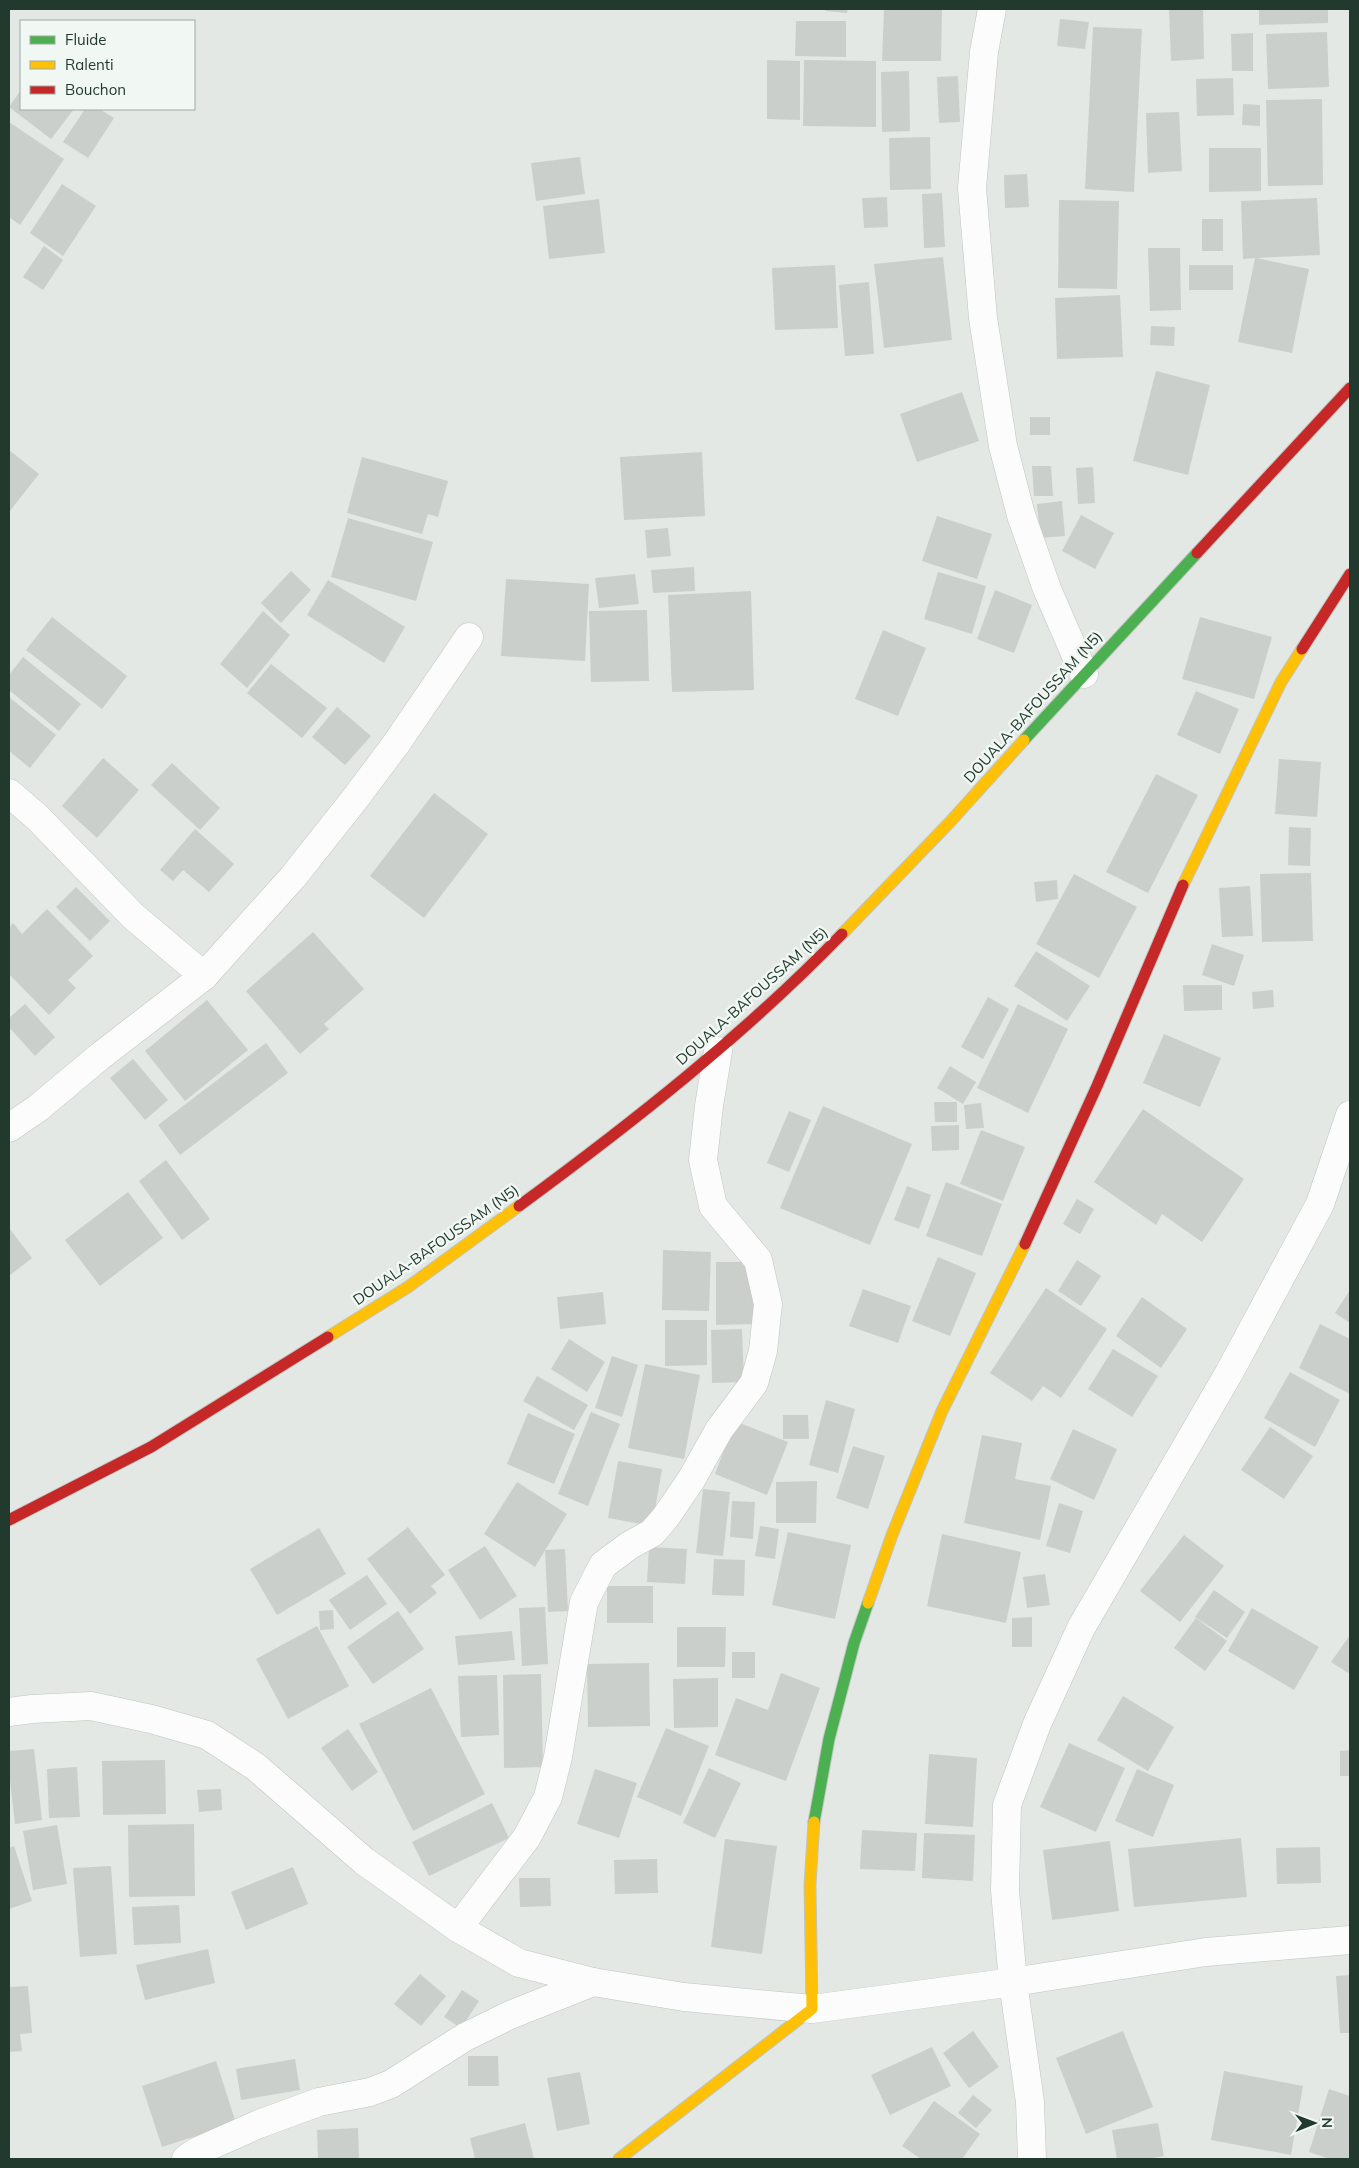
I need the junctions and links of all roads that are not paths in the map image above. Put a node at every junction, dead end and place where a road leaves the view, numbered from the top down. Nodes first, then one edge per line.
1 (992, 9) edge
2 (1350, 388) edge
3 (1350, 574) edge
4 (469, 636) dead end
5 (1084, 674) junction
6 (9, 793) edge
7 (204, 976) junction
8 (718, 1051) junction
9 (1350, 1115) edge
10 (9, 1128) edge
11 (9, 1520) edge
12 (9, 1712) edge
13 (458, 1928) junction
14 (1350, 1940) edge
15 (593, 1982) junction
16 (1013, 1982) junction
17 (812, 2009) junction
18 (186, 2159) edge
19 (619, 2159) edge
20 (1032, 2159) edge

1 - 5 street
2 - 5 main road, DOUALA-BAFOUSSAM (N5)
3 - 17 main road
4 - 7 street
5 - 8 main road, DOUALA-BAFOUSSAM (N5)
6 - 7 street
7 - 10 street
8 - 11 main road, DOUALA-BAFOUSSAM (N5)
8 - 13 street
9 - 16 street
12 - 13 street
13 - 15 street
14 - 16 street
15 - 17 street
15 - 18 street
16 - 17 street
16 - 20 street
17 - 19 main road

